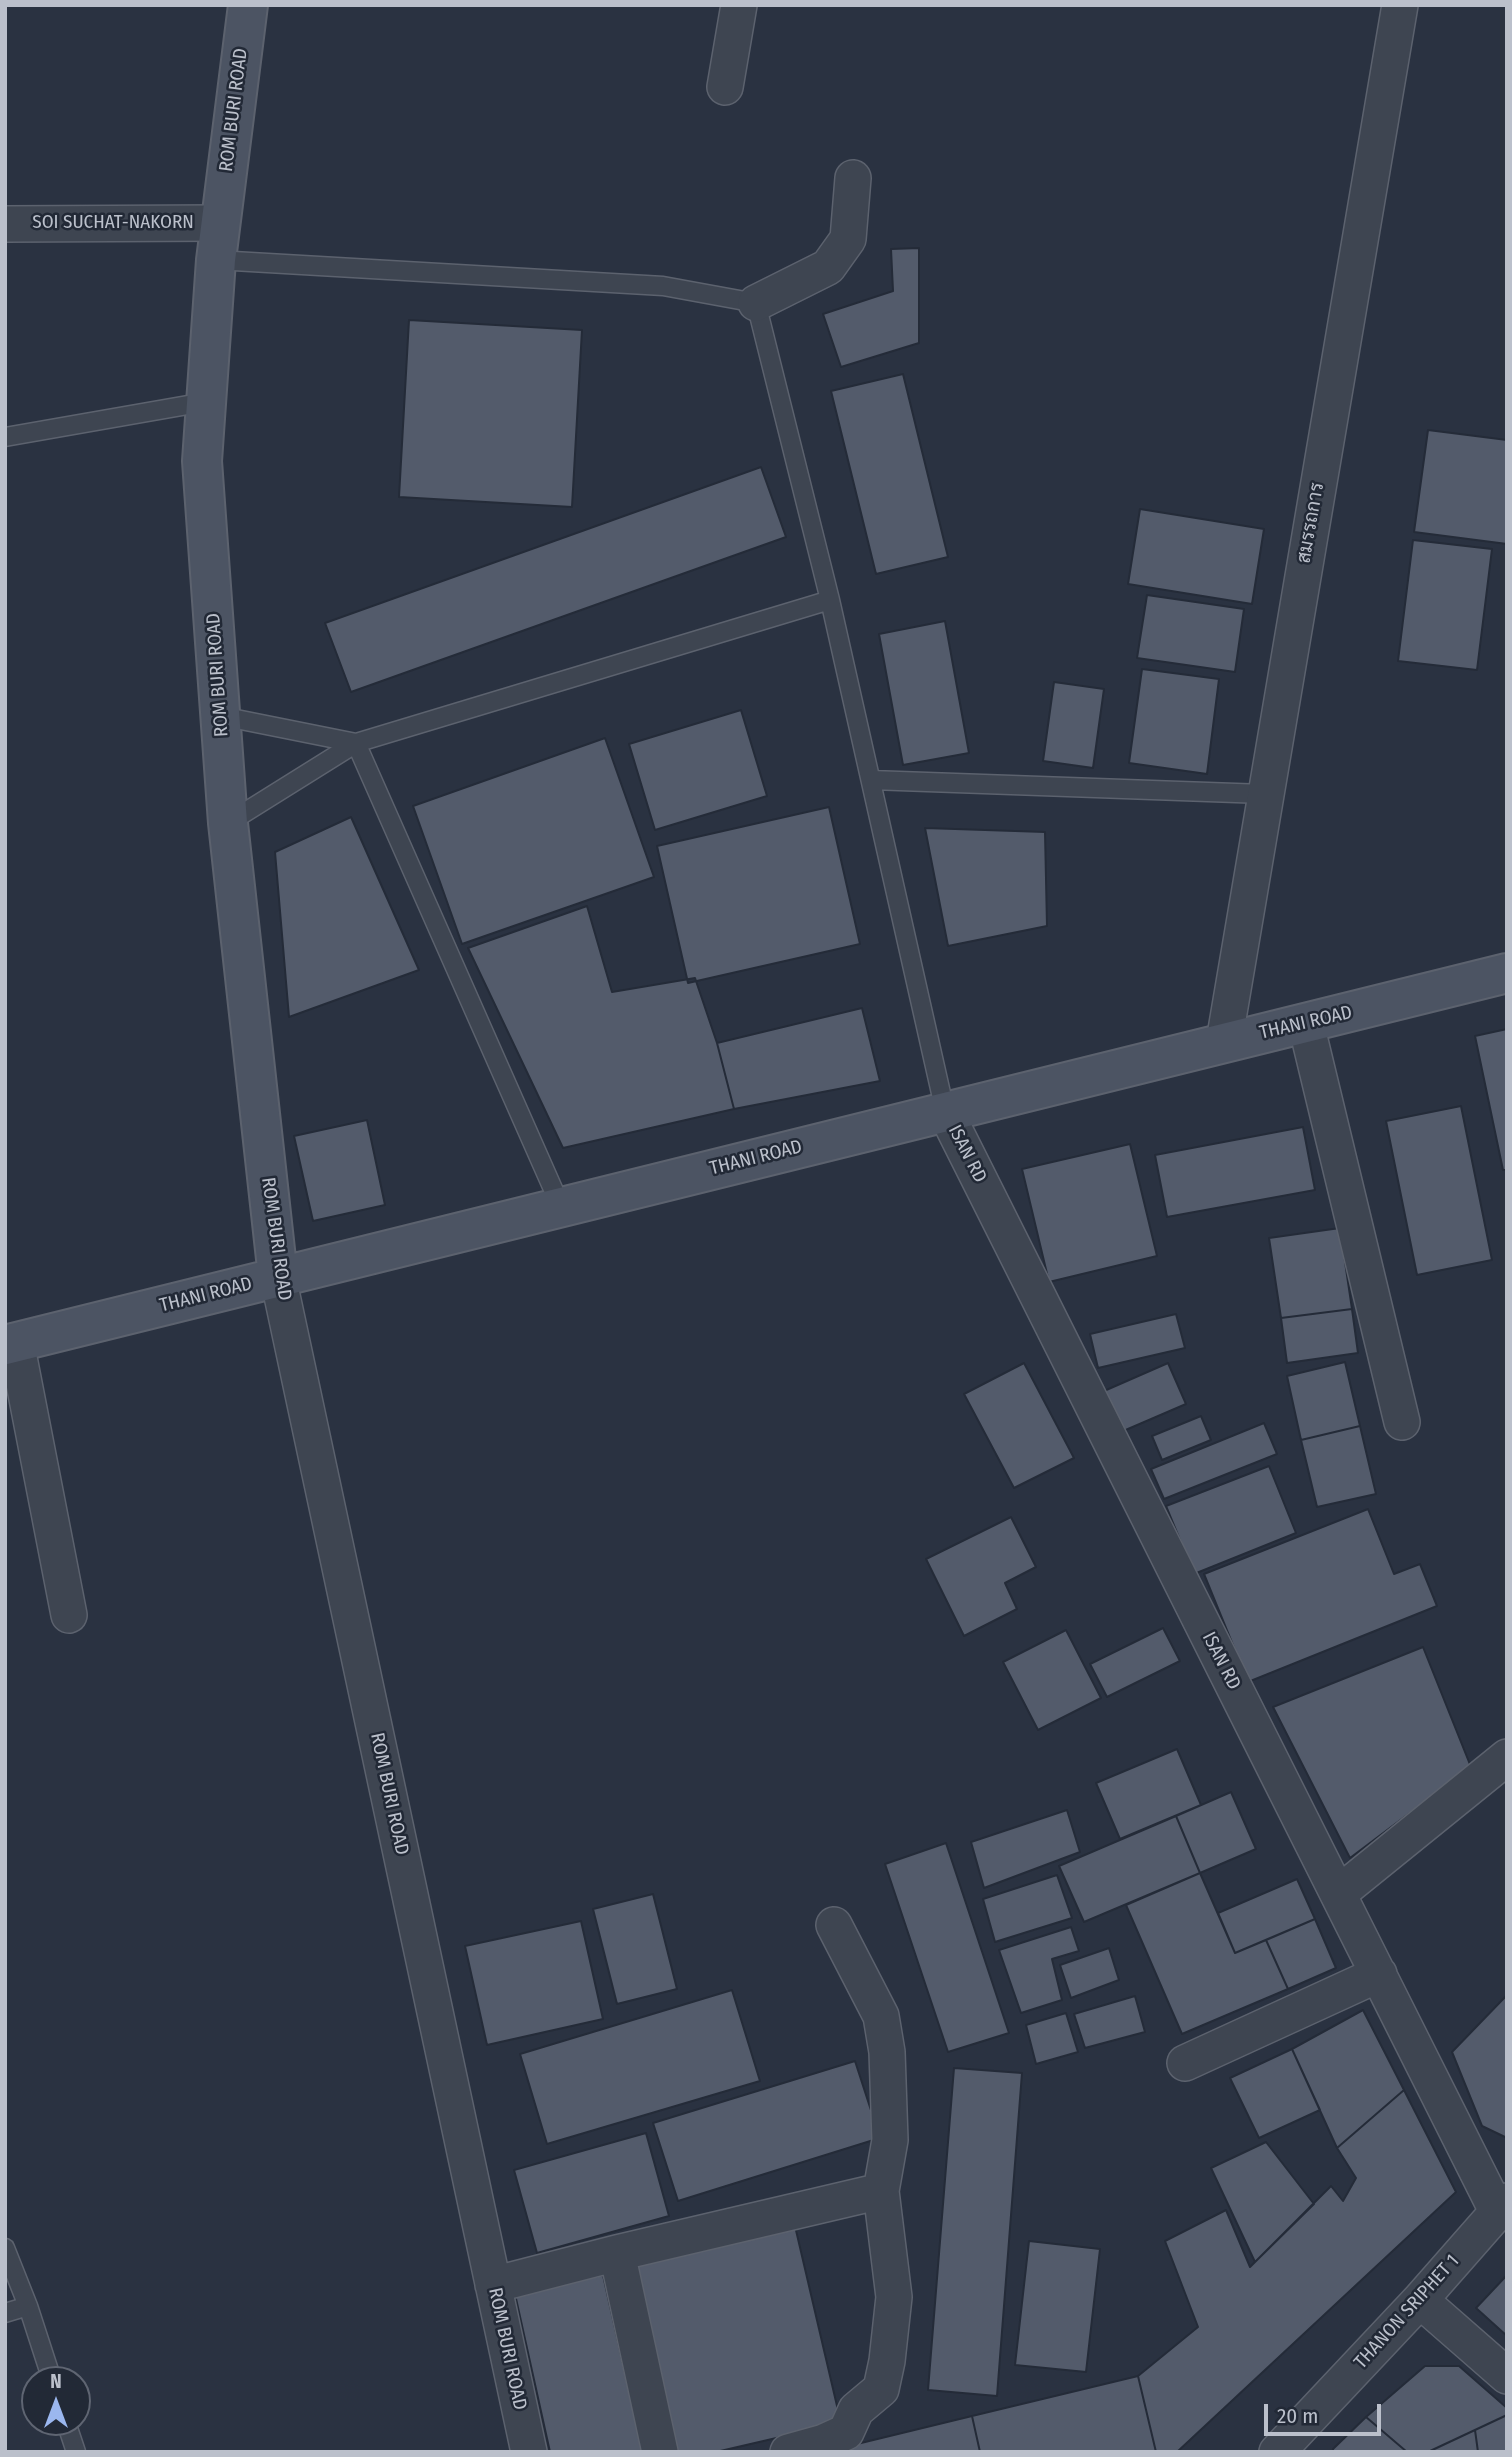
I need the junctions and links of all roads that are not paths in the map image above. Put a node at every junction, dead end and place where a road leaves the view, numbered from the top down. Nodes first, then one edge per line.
1 (248, 5) edge
2 (739, 5) edge
3 (1400, 5) edge
4 (725, 87) dead end
5 (853, 178) dead end
6 (5, 224) edge
7 (218, 241) junction
8 (756, 303) junction
9 (205, 402) junction
10 (5, 437) edge
11 (830, 600) junction
12 (221, 716) junction
13 (356, 743) junction
14 (870, 780) junction
15 (1264, 794) junction
16 (228, 822) junction
17 (1507, 973) edge
18 (1306, 1024) junction
19 (1224, 1042) junction
20 (945, 1111) junction
21 (561, 1207) junction
22 (278, 1277) junction
23 (11, 1344) edge
24 (1402, 1422) dead end
25 (69, 1615) dead end
26 (1507, 1757) edge
27 (1338, 1894) junction
28 (834, 1926) dead end
29 (1379, 1974) junction
30 (1185, 2063) dead end
31 (881, 2191) junction
32 (1502, 2206) edge
33 (5, 2248) edge
34 (617, 2253) junction
35 (493, 2285) junction
36 (1420, 2300) junction
37 (28, 2306) junction
38 (5, 2313) edge
39 (47, 2366) edge
40 (1507, 2376) edge
41 (798, 2451) edge
42 (529, 2452) edge
43 (660, 2452) edge
44 (1278, 2452) edge

1 - 7 street, ROM BURI ROAD
2 - 4 street
3 - 15 street, สมรรถการ
5 - 8 street
6 - 7 street, SOI SUCHAT-NAKORN
7 - 8 lane
7 - 9 street, ROM BURI ROAD
8 - 11 lane
9 - 10 lane
9 - 12 street, ROM BURI ROAD
11 - 13 lane
11 - 14 lane
12 - 13 lane
12 - 16 street, ROM BURI ROAD
13 - 16 lane
13 - 21 lane
14 - 15 lane
14 - 20 lane
15 - 19 street, สมรรถการ
16 - 22 street, ROM BURI ROAD
17 - 18 street, THANI ROAD
18 - 19 street, THANI ROAD
18 - 24 street
19 - 20 street, THANI ROAD
20 - 21 street, THANI ROAD
20 - 27 street, ISAN RD
21 - 22 street, THANI ROAD
22 - 23 street, THANI ROAD
22 - 35 street, ROM BURI ROAD
23 - 25 street
26 - 27 street
27 - 29 street, ISAN RD
28 - 31 street
29 - 30 street
29 - 32 street, ISAN RD
31 - 34 street
31 - 41 street
32 - 36 street, THANON SRIPHET 1
33 - 37 lane
34 - 35 street
34 - 43 street
35 - 42 street, ROM BURI ROAD
36 - 40 street
36 - 44 street, THANON SRIPHET 1
37 - 38 lane
37 - 39 lane

